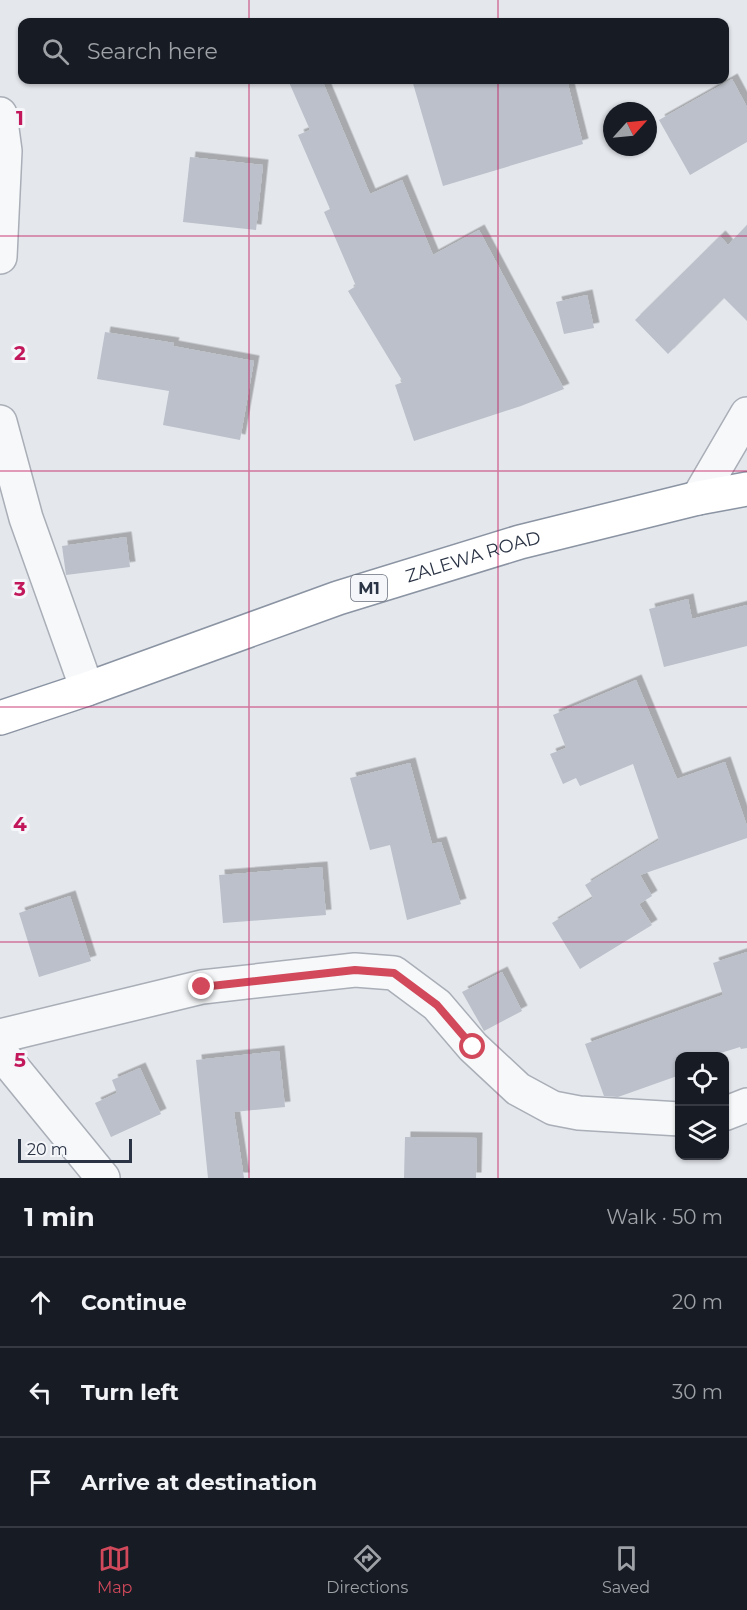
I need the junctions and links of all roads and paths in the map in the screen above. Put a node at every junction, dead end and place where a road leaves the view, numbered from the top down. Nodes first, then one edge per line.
1 (0, 114) edge
2 (0, 257) edge
3 (747, 414) edge
4 (0, 422) edge
5 (747, 489) edge
6 (698, 498) junction
7 (87, 689) junction
8 (0, 718) edge
9 (0, 1036) edge
10 (0, 1052) edge
11 (747, 1105) edge
12 (729, 1112) edge
13 (675, 1119) edge
14 (103, 1178) edge

1 - 2 street
3 - 6 street
4 - 7 street
5 - 6 highway, ZALEWA ROAD / M1
6 - 7 highway, ZALEWA ROAD / M1
7 - 8 highway, ZALEWA ROAD / M1
9 - 13 street
10 - 14 street
11 - 12 street

